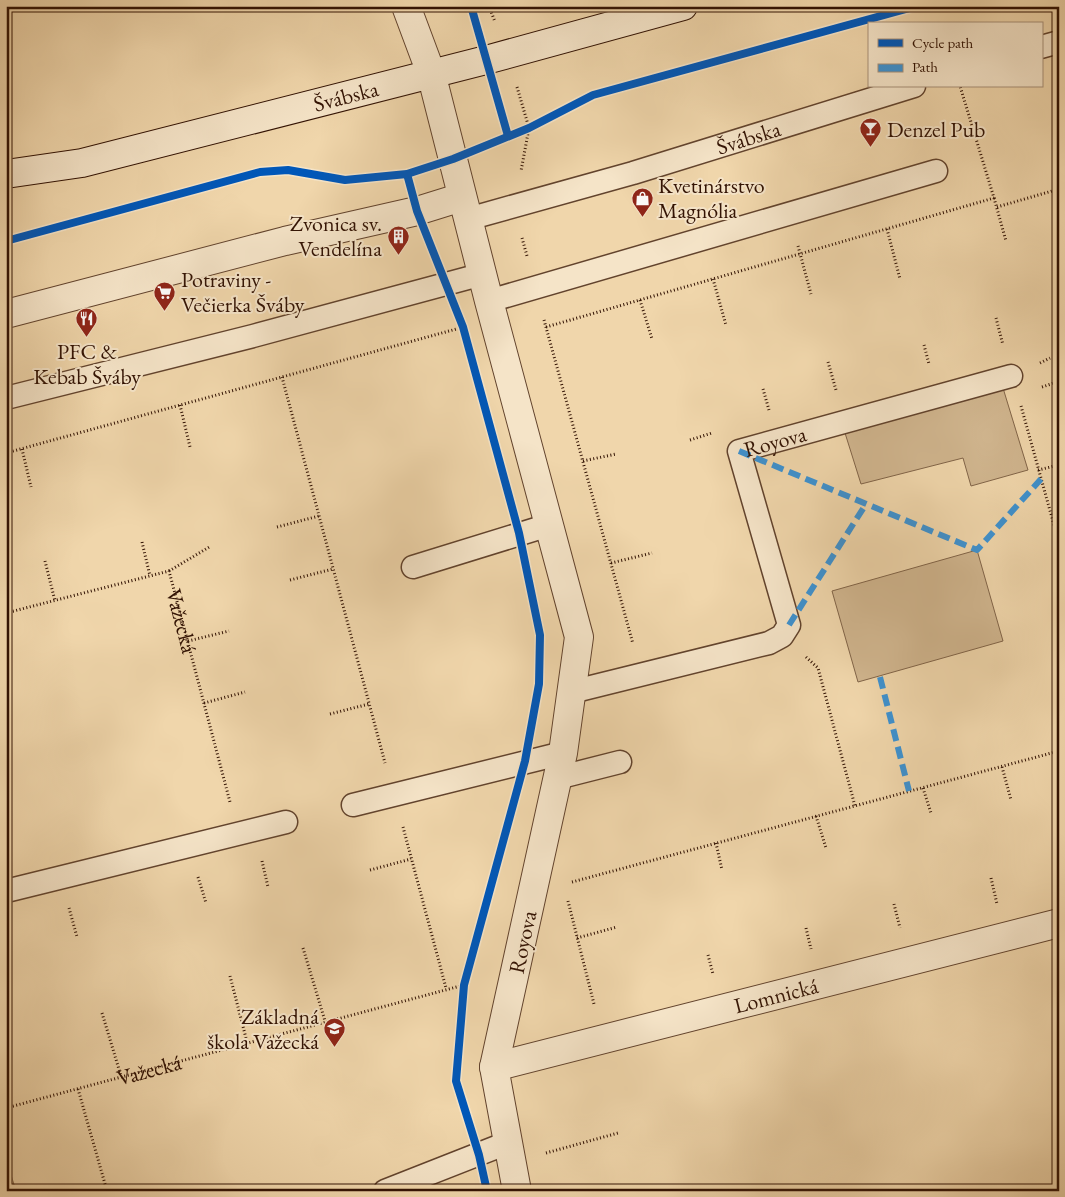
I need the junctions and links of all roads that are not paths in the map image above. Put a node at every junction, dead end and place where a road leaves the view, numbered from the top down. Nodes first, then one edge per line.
1 (406, 6) edge
2 (683, 6) edge
3 (1059, 42) edge
4 (1042, 47) edge
5 (431, 73) junction
6 (907, 88) edge
7 (936, 171) dead end
8 (6, 174) edge
9 (465, 208) junction
10 (483, 274) junction
11 (489, 301) junction
12 (6, 314) edge
13 (1012, 376) road end
14 (6, 398) edge
15 (549, 525) junction
16 (412, 567) dead end
17 (571, 692) junction
18 (620, 762) dead end
19 (560, 766) junction
20 (353, 805) dead end
21 (286, 822) dead end
22 (6, 891) edge
23 (1059, 923) edge
24 (494, 1067) junction
25 (507, 1143) junction
26 (385, 1191) edge
27 (517, 1191) edge

1 - 5 street, Royova
2 - 5 street, Švábska
3 - 4 lane
5 - 8 street, Švábska
5 - 9 street, Royova
6 - 9 lane, Švábska
7 - 11 lane
9 - 10 street, Royova
9 - 12 street, Švábska
10 - 11 street, Royova
10 - 14 lane
11 - 15 street, Royova
13 - 17 lane, Royova
15 - 16 lane
15 - 17 street, Royova
17 - 19 street, Royova
18 - 19 lane
19 - 20 lane
19 - 24 street, Royova
21 - 22 lane
23 - 24 street, Lomnická
24 - 25 street, Royova
25 - 26 lane
25 - 27 street, Royova

